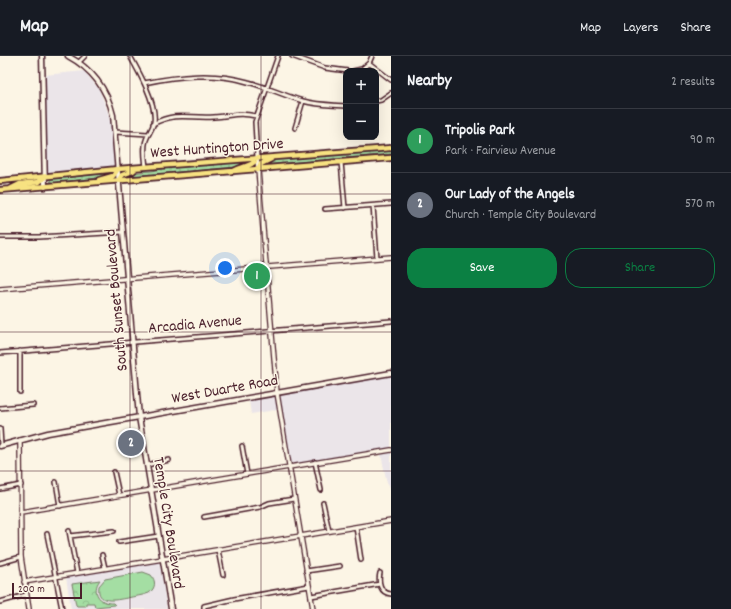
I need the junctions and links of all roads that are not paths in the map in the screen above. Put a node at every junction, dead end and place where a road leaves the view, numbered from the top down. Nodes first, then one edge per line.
1 (68, 56) edge
2 (84, 56) edge
3 (130, 56) edge
4 (278, 56) edge
5 (292, 56) edge
6 (372, 56) edge
7 (43, 57) edge
8 (79, 62) junction
9 (369, 63) junction
10 (363, 68) edge
11 (343, 70) edge
12 (391, 80) edge
13 (144, 83) junction
14 (266, 88) junction
15 (391, 93) edge
16 (379, 100) edge
17 (303, 101) junction
18 (343, 106) edge
19 (256, 116) junction
20 (154, 124) junction
21 (295, 128) dead end
22 (115, 132) junction
23 (148, 134) junction
24 (391, 148) edge
25 (276, 157) junction
26 (257, 158) junction
27 (391, 158) edge
28 (341, 162) junction
29 (146, 167) junction
30 (136, 168) junction
31 (118, 169) junction
32 (258, 170) junction
33 (233, 172) junction
34 (45, 177) junction
35 (119, 180) junction
36 (0, 181) edge
37 (90, 183) junction
38 (45, 187) junction
39 (0, 190) edge
40 (9, 190) junction
41 (391, 204) edge
42 (373, 206) junction
43 (345, 208) junction
44 (325, 210) dead end
45 (123, 232) junction
46 (0, 237) edge
47 (391, 256) edge
48 (377, 258) junction
49 (266, 267) junction
50 (127, 278) junction
51 (0, 289) edge
52 (391, 321) edge
53 (271, 330) junction
54 (132, 342) junction
55 (20, 352) junction
56 (0, 353) edge
57 (391, 373) edge
58 (20, 392) dead end
59 (277, 393) junction
60 (34, 405) dead end
61 (0, 408) edge
62 (139, 417) junction
63 (0, 429) edge
64 (20, 440) junction
65 (0, 445) edge
66 (242, 446) dead end
67 (391, 450) edge
68 (169, 460) dead end
69 (315, 462) junction
70 (147, 465) junction
71 (289, 467) junction
72 (114, 472) dead end
73 (247, 474) junction
74 (56, 482) dead end
75 (21, 485) junction
76 (0, 489) edge
77 (151, 490) junction
78 (320, 490) dead end
79 (119, 495) junction
80 (294, 499) junction
81 (324, 503) dead end
82 (60, 506) junction
83 (21, 512) junction
84 (204, 517) dead end
85 (391, 521) edge
86 (356, 527) junction
87 (69, 531) dead end
88 (114, 531) dead end
89 (329, 531) junction
90 (47, 534) dead end
91 (70, 536) junction
92 (159, 536) junction
93 (300, 536) junction
94 (120, 542) dead end
95 (218, 550) junction
96 (102, 555) dead end
97 (21, 557) junction
98 (162, 559) junction
99 (361, 560) dead end
100 (0, 563) edge
101 (340, 566) dead end
102 (106, 568) junction
103 (306, 572) junction
104 (77, 573) junction
105 (380, 573) dead end
106 (223, 575) dead end
107 (56, 577) junction
108 (24, 582) junction
109 (380, 584) junction
110 (309, 586) junction
111 (391, 594) edge
112 (26, 595) junction
113 (311, 596) junction
114 (0, 602) edge
115 (204, 608) edge
116 (29, 609) edge
117 (62, 609) edge
118 (171, 609) edge
119 (313, 609) edge

1 - 8 main road, South Sunset Boulevard
2 - 8 street
3 - 13 street
4 - 14 street
5 - 11 street
6 - 9 street
7 - 34 main road
8 - 22 main road, South Sunset Boulevard
9 - 10 street
9 - 12 street
13 - 14 street
13 - 20 street
14 - 17 street
14 - 19 street
15 - 16 street
17 - 18 street
17 - 21 street
19 - 20 street
19 - 26 street
20 - 23 street
22 - 23 street
22 - 31 main road, South Sunset Boulevard
23 - 29 street
24 - 25 main road, West Huntington Drive
25 - 26 main road, West Huntington Drive
25 - 32 main road
26 - 29 main road, West Huntington Drive
26 - 32 street
26 - 33 main road
27 - 28 main road, West Huntington Drive
28 - 32 main road, West Huntington Drive
28 - 43 street
29 - 30 main road, West Huntington Drive
30 - 31 main road, West Huntington Drive
30 - 35 main road
31 - 34 main road, West Huntington Drive
31 - 35 main road, South Sunset Boulevard
31 - 37 main road
32 - 33 main road, West Huntington Drive
32 - 49 street
33 - 35 main road, West Huntington Drive
34 - 36 main road
34 - 38 main road
34 - 40 main road
35 - 37 main road, West Huntington Drive
35 - 45 main road, South Sunset Boulevard
37 - 38 main road, West Huntington Drive
38 - 40 main road, West Huntington Drive
39 - 40 main road, West Huntington Drive
41 - 42 street
42 - 43 street
42 - 48 street
43 - 44 street
45 - 46 street
45 - 50 main road, South Sunset Boulevard
47 - 48 street
48 - 49 street
49 - 50 street
49 - 53 street
50 - 51 street
50 - 54 main road, South Sunset Boulevard
52 - 53 street, Arcadia Avenue
53 - 54 street, Arcadia Avenue
53 - 59 street
54 - 55 street, Arcadia Avenue
54 - 62 main road, South Sunset Boulevard
55 - 56 street, Arcadia Avenue
55 - 58 street
57 - 59 main road, West Duarte Road
59 - 62 main road, West Duarte Road
59 - 71 street
60 - 61 street
62 - 64 main road, West Duarte Road
62 - 70 main road, Temple City Boulevard
63 - 65 street
64 - 65 main road, West Duarte Road
64 - 75 street
66 - 73 street
67 - 69 street
68 - 70 street
69 - 71 street
69 - 78 street
70 - 77 main road, Temple City Boulevard
71 - 73 street
71 - 80 street
72 - 79 street
73 - 77 street
74 - 82 street
75 - 76 street
75 - 83 street
77 - 79 street
77 - 92 main road, Temple City Boulevard
79 - 82 street
80 - 84 street
80 - 93 street
81 - 89 street
82 - 83 street
83 - 97 street
85 - 86 street
86 - 89 street
86 - 99 street
87 - 91 street
88 - 91 street
89 - 93 street
90 - 107 street
91 - 104 street
92 - 94 street
92 - 98 main road, Temple City Boulevard
93 - 95 street
93 - 103 street
95 - 98 street
95 - 106 street
96 - 102 street
97 - 100 street
97 - 108 street
98 - 102 street
98 - 118 main road, Temple City Boulevard
101 - 103 street
102 - 104 street
103 - 110 street
104 - 107 street
105 - 109 street
107 - 108 street
107 - 117 street
108 - 112 street
109 - 111 street
109 - 113 street
110 - 113 street
110 - 115 street
112 - 114 street
112 - 116 street
113 - 119 street

